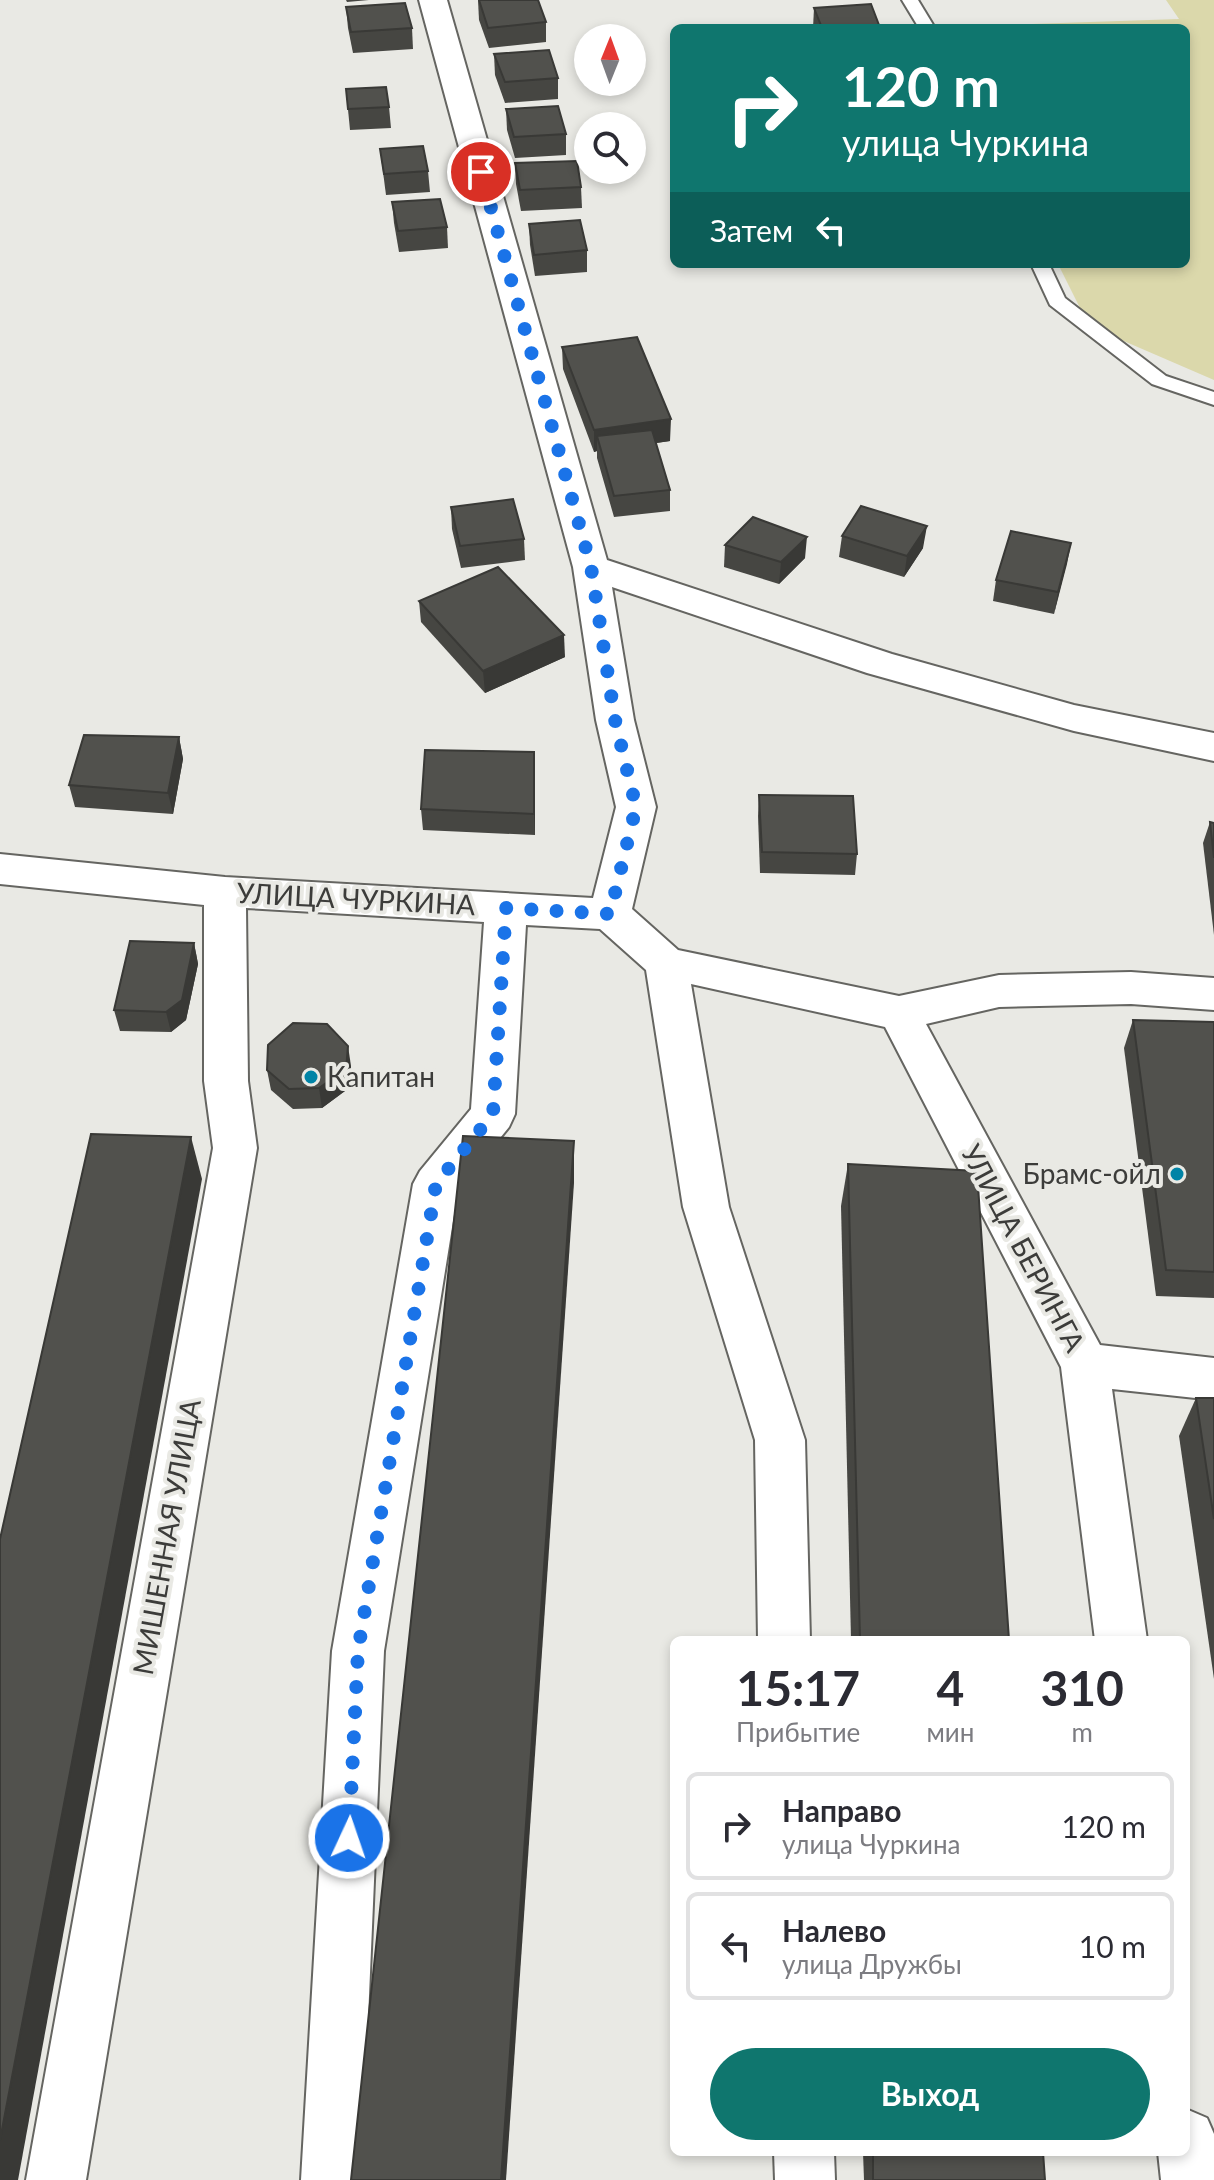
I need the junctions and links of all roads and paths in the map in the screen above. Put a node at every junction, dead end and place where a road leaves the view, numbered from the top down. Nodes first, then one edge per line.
1 (433, 0) edge
2 (910, 0) edge
3 (925, 24) edge
4 (1042, 268) edge
5 (1214, 399) edge
6 (591, 567) junction
7 (1214, 747) edge
8 (0, 869) edge
9 (225, 892) junction
10 (506, 908) junction
11 (610, 914) junction
12 (666, 963) junction
13 (1214, 994) edge
14 (899, 1013) junction
15 (1085, 1365) junction
16 (1214, 1379) edge
17 (784, 1636) edge
18 (1120, 1636) edge
19 (804, 2156) edge
20 (1188, 2156) edge
21 (56, 2180) edge
22 (331, 2180) edge
23 (805, 2180) edge
24 (1191, 2180) edge

1 - 6 street
2 - 3 lane
4 - 5 lane
6 - 7 street
6 - 11 street
8 - 9 street, УЛИЦА ЧУРКИНА
9 - 10 street, УЛИЦА ЧУРКИНА
9 - 21 street, МИШЕННАЯ УЛИЦА
10 - 11 street, УЛИЦА ЧУРКИНА
10 - 22 street
11 - 12 street
12 - 14 street
12 - 17 street
13 - 14 street
14 - 15 street, УЛИЦА БЕРИНГА
15 - 16 street
15 - 18 street, УЛИЦА БЕРИНГА
19 - 23 street
20 - 24 street

